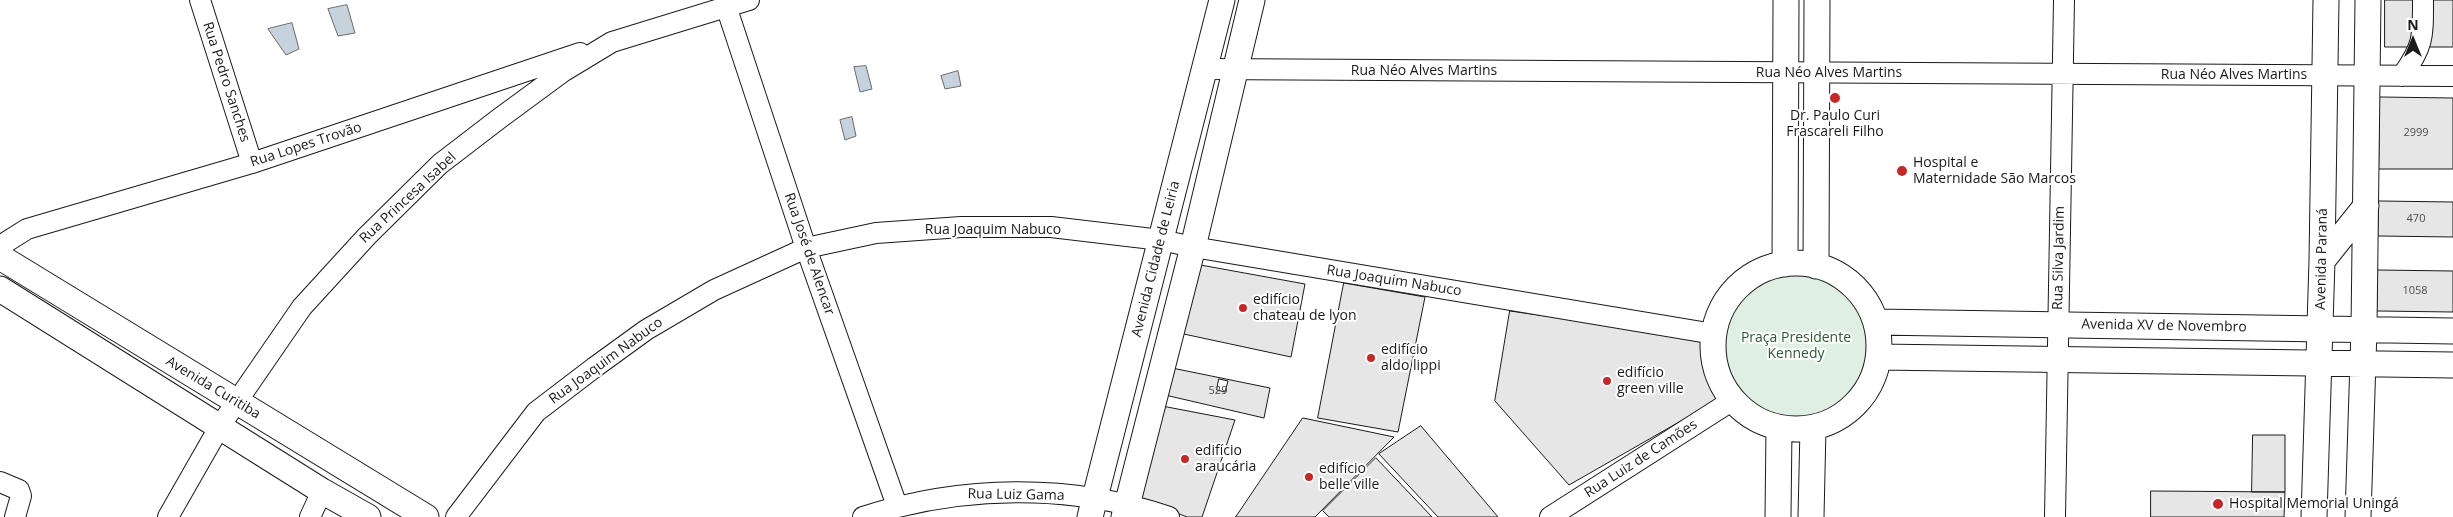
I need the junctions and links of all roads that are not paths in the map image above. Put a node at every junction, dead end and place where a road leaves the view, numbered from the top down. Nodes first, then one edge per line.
1 (200, 0) edge
2 (750, 0) edge
3 (1222, 0) edge
4 (1252, 0) edge
5 (1786, 0) edge
6 (1817, 0) edge
7 (2064, 0) edge
8 (2326, 0) edge
9 (2368, 0) edge
10 (2424, 0) edge
11 (725, 3) edge
12 (612, 42) junction
13 (1204, 69) junction
14 (1235, 71) junction
15 (1786, 72) junction
16 (1817, 72) junction
17 (2063, 74) junction
18 (2326, 75) junction
19 (2367, 76) junction
20 (2402, 76) junction
21 (2453, 76) edge
22 (252, 163) junction
23 (2366, 206) junction
24 (1161, 240) junction
25 (0, 246) edge
26 (1193, 247) junction
27 (806, 248) junction
28 (0, 257) edge
29 (2322, 261) junction
30 (1785, 264) junction
31 (1816, 266) junction
32 (0, 289) edge
33 (1876, 322) junction
34 (2058, 325) junction
35 (2320, 328) junction
36 (2364, 329) junction
37 (2453, 331) edge
38 (1714, 334) junction
39 (1879, 357) junction
40 (2058, 359) junction
41 (2319, 362) junction
42 (2363, 363) junction
43 (2453, 364) edge
44 (1733, 400) junction
45 (235, 402) junction
46 (220, 426) junction
47 (1779, 428) junction
48 (1813, 428) junction
49 (0, 482) edge
50 (322, 491) junction
51 (897, 506) junction
52 (1092, 507) edge
53 (1126, 510) edge
54 (15, 517) edge
55 (168, 517) edge
56 (310, 517) edge
57 (368, 517) edge
58 (426, 517) edge
59 (456, 517) edge
60 (863, 517) edge
61 (1169, 517) edge
62 (1550, 517) edge
63 (1778, 517) edge
64 (1811, 517) edge
65 (2055, 517) edge
66 (2314, 517) edge
67 (2358, 517) edge

1 - 22 street, Rua Pedro Sanches
2 - 11 street, Rua Princesa Isabel
3 - 13 main road, Avenida Cidade de Leiria
4 - 14 main road
5 - 15 main road
6 - 16 main road
7 - 17 street, Rua Silva Jardim
8 - 18 main road, Avenida Paraná
9 - 19 main road
10 - 20 street
11 - 12 street, Rua Princesa Isabel
11 - 27 street, Rua José de Alencar
12 - 22 street, Rua Lopes Trovão
12 - 45 street, Rua Princesa Isabel
13 - 14 street, Rua Néo Alves Martins
13 - 24 main road, Avenida Cidade de Leiria
14 - 15 street, Rua Néo Alves Martins
14 - 26 main road
15 - 16 street, Rua Néo Alves Martins
15 - 30 main road
16 - 17 street, Rua Néo Alves Martins
16 - 31 main road
17 - 18 street, Rua Néo Alves Martins
17 - 34 street, Rua Silva Jardim
18 - 19 street, Rua Néo Alves Martins
18 - 29 main road, Avenida Paraná
19 - 20 street, Rua Néo Alves Martins
19 - 23 main road
20 - 21 street, Rua Néo Alves Martins
22 - 25 street, Rua Lopes Trovão
23 - 29 main road
23 - 36 main road
24 - 26 street, Rua Joaquim Nabuco
24 - 27 street, Rua Joaquim Nabuco
24 - 52 main road, Avenida Cidade de Leiria
26 - 38 street, Rua Joaquim Nabuco
26 - 53 main road
27 - 51 street, Rua José de Alencar
27 - 59 street, Rua Joaquim Nabuco
28 - 45 main road, Avenida Curitiba
29 - 35 main road, Avenida Paraná
30 - 31 main road
30 - 38 main road
31 - 33 main road
32 - 46 main road, Avenida Curitiba
33 - 34 main road, Avenida XV de Novembro
33 - 39 main road
34 - 35 main road, Avenida XV de Novembro
34 - 40 street, Rua Silva Jardim
35 - 36 main road, Avenida XV de Novembro
35 - 41 main road, Avenida Paraná
36 - 37 main road, Avenida XV de Novembro
36 - 42 main road
38 - 44 main road
39 - 40 main road
39 - 48 main road
40 - 41 main road
40 - 65 street, Rua Silva Jardim
41 - 42 main road
41 - 66 main road, Avenida Paraná
42 - 43 main road
42 - 67 main road
44 - 47 main road
44 - 62 street, Rua Luiz de Camões
45 - 46 street, Rua Princesa Isabel
45 - 58 main road, Avenida Curitiba
46 - 50 main road, Avenida Curitiba
46 - 55 street, Rua Princesa Isabel
47 - 48 main road
47 - 63 main road
48 - 64 main road
49 - 54 street
50 - 56 street
50 - 57 main road, Avenida Curitiba
51 - 52 street, Rua Luiz Gama
51 - 60 street, Rua Luiz Gama
52 - 53 street, Rua Luiz Gama
53 - 61 street, Rua Luiz Gama

